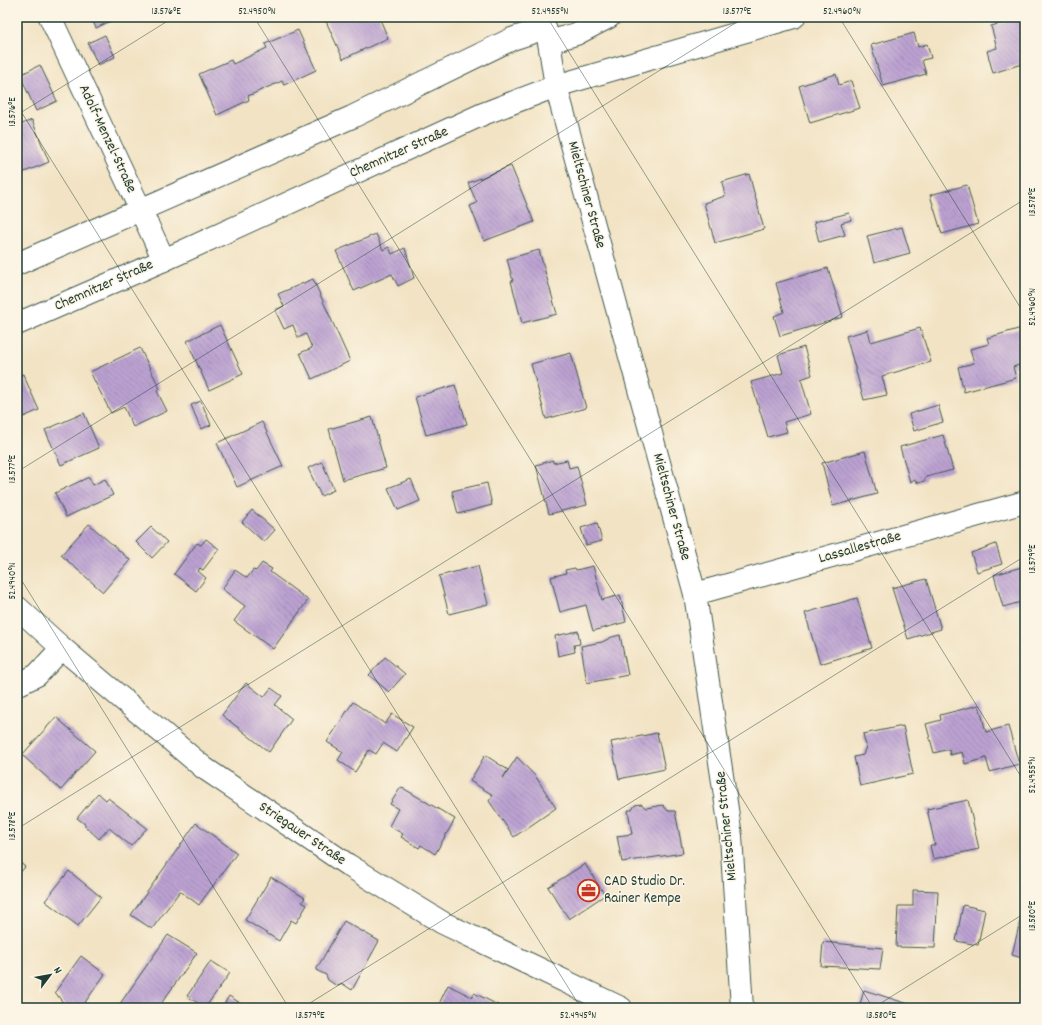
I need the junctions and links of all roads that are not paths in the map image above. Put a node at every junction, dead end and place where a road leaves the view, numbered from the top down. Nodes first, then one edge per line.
1 (50, 17) edge
2 (609, 17) edge
3 (794, 17) edge
4 (546, 29) edge
5 (556, 86) junction
6 (140, 210) junction
7 (164, 260) junction
8 (17, 264) edge
9 (17, 324) edge
10 (1025, 502) edge
11 (695, 594) junction
12 (17, 607) edge
13 (62, 648) junction
14 (17, 685) edge
15 (621, 1008) edge
16 (742, 1008) edge

1 - 6 street, Adolf-Menzel-Straße
2 - 4 street
3 - 5 street, Chemnitzer Straße
4 - 5 street, Mieltschiner Straße
4 - 6 street
5 - 7 street, Chemnitzer Straße
5 - 11 street, Mieltschiner Straße
6 - 7 street, Adolf-Menzel-Straße
6 - 8 street
7 - 9 street, Chemnitzer Straße
10 - 11 street, Lassallestraße
11 - 16 street, Mieltschiner Straße
12 - 13 street, Striegauer Straße
13 - 14 street
13 - 15 street, Striegauer Straße

